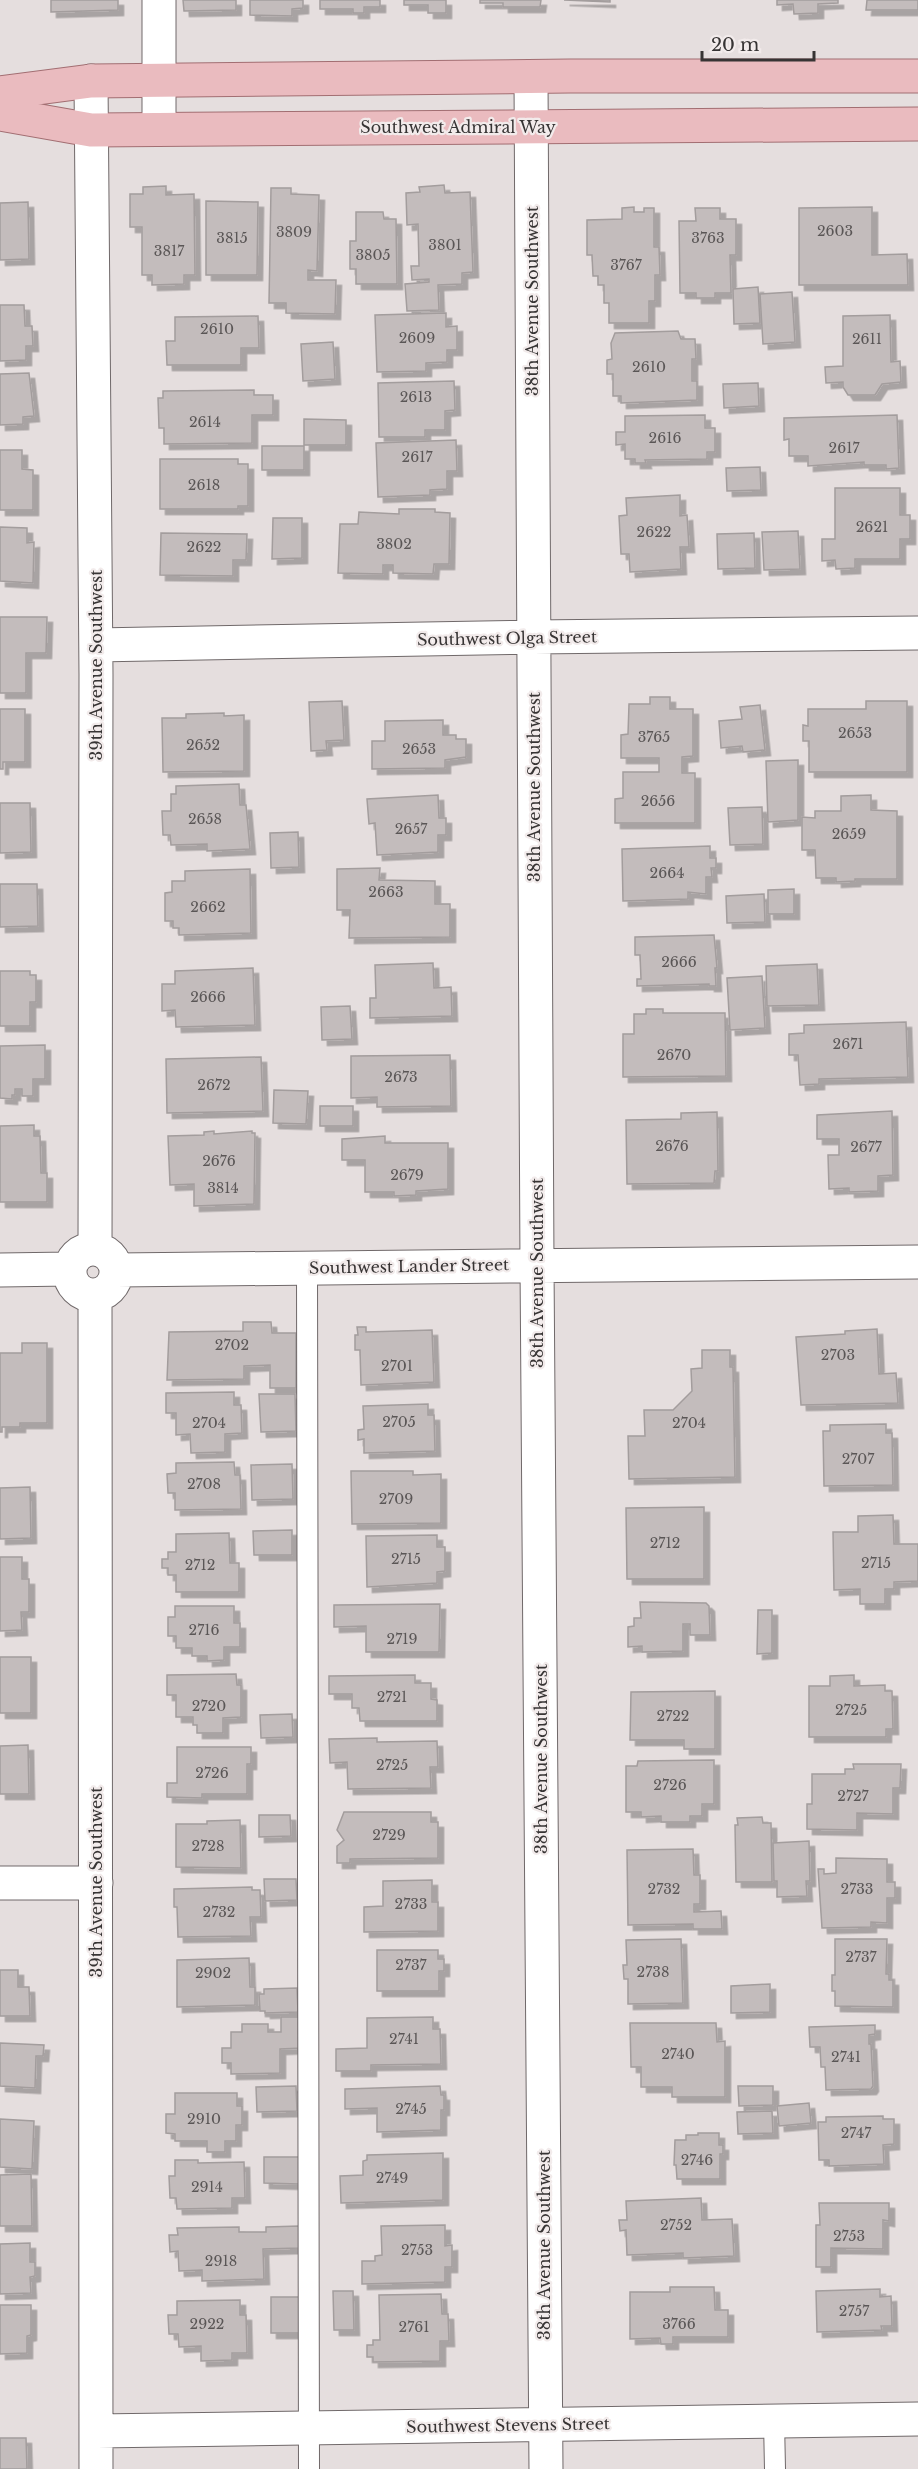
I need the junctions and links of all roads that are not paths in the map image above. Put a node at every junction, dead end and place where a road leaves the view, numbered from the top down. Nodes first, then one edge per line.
1 (159, 0) edge
2 (918, 76) edge
3 (531, 77) junction
4 (157, 80) junction
5 (91, 81) junction
6 (0, 93) edge
7 (0, 114) edge
8 (918, 124) edge
9 (531, 127) junction
10 (159, 129) junction
11 (91, 130) junction
12 (918, 633) edge
13 (533, 637) junction
14 (96, 645) junction
15 (106, 1259) junction
16 (918, 1262) edge
17 (537, 1265) junction
18 (307, 1267) junction
19 (70, 1269) junction
20 (0, 1270) edge
21 (95, 1296) junction
22 (0, 1883) edge
23 (96, 1883) junction
24 (918, 2419) edge
25 (774, 2421) junction
26 (546, 2424) junction
27 (308, 2428) junction
28 (97, 2431) junction
29 (96, 2469) edge
30 (309, 2469) edge
31 (546, 2469) edge
32 (775, 2469) edge

1 - 4 street
2 - 3 main road
3 - 4 main road
3 - 9 street, 38th Avenue Southwest
4 - 5 main road
4 - 10 street
5 - 6 main road
5 - 11 street, 39th Avenue Southwest
7 - 11 main road, Southwest Admiral Way
8 - 9 main road, Southwest Admiral Way
9 - 10 main road, Southwest Admiral Way
9 - 13 street, 38th Avenue Southwest
10 - 11 main road, Southwest Admiral Way
11 - 14 street, 39th Avenue Southwest
12 - 13 street, Southwest Olga Street
13 - 14 street, Southwest Olga Street
13 - 17 street, 38th Avenue Southwest
14 - 15 street, 39th Avenue Southwest
15 - 18 street, Southwest Lander Street
15 - 19 street
15 - 21 street
16 - 17 street, Southwest Lander Street
17 - 18 street, Southwest Lander Street
17 - 26 street, 38th Avenue Southwest
18 - 27 lane
19 - 20 street
19 - 21 street
21 - 23 street, 39th Avenue Southwest
22 - 23 street
23 - 28 street, 39th Avenue Southwest
24 - 25 street, Southwest Stevens Street
25 - 26 street, Southwest Stevens Street
25 - 32 lane
26 - 27 street, Southwest Stevens Street
26 - 31 street, 38th Avenue Southwest
27 - 28 street, Southwest Stevens Street
27 - 30 lane
28 - 29 street, 39th Avenue Southwest

